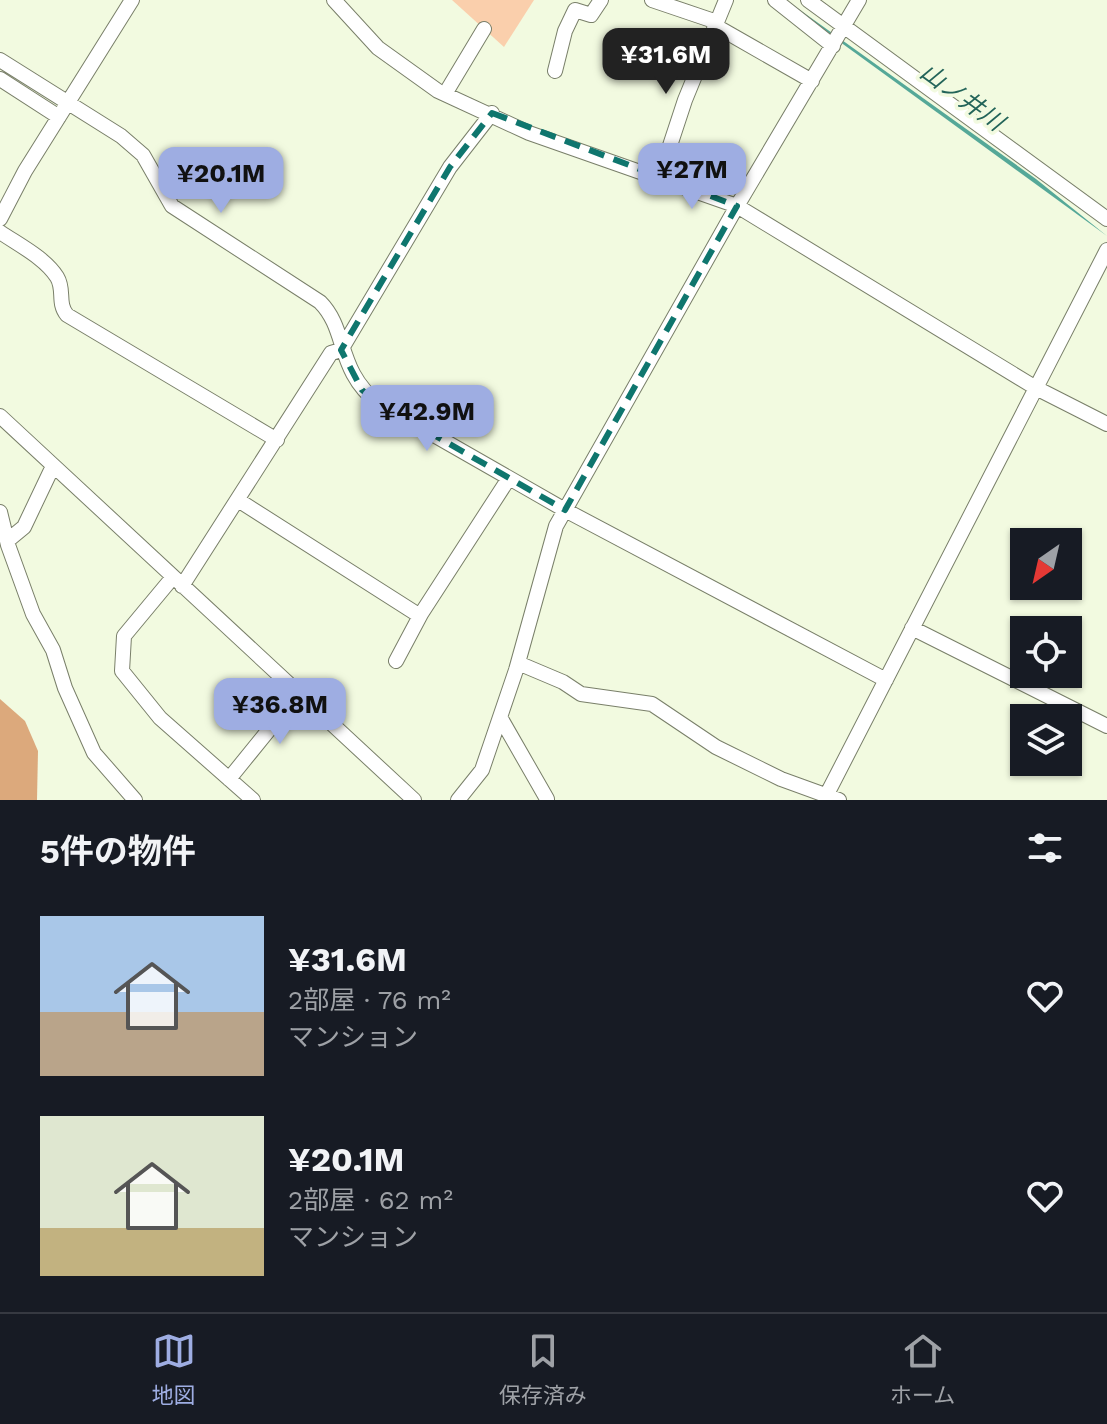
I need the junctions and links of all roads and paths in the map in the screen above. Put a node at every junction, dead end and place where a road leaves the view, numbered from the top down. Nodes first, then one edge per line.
1 (132, 0) edge
2 (334, 0) edge
3 (601, 0) edge
4 (652, 0) edge
5 (726, 0) edge
6 (775, 0) edge
7 (808, 0) edge
8 (859, 0) edge
9 (714, 23) junction
10 (843, 27) junction
11 (484, 29) dead end
12 (833, 46) junction
13 (0, 60) edge
14 (555, 71) dead end
15 (0, 79) edge
16 (812, 81) junction
17 (445, 94) junction
18 (68, 103) junction
19 (492, 113) junction
20 (59, 117) junction
21 (659, 179) junction
22 (737, 206) junction
23 (0, 219) edge
24 (1107, 219) edge
25 (0, 232) edge
26 (1107, 250) edge
27 (341, 350) junction
28 (1036, 388) junction
29 (0, 416) edge
30 (1107, 424) edge
31 (277, 440) junction
32 (53, 466) junction
33 (509, 478) junction
34 (238, 500) junction
35 (565, 510) junction
36 (0, 512) edge
37 (7, 541) junction
38 (178, 581) junction
39 (420, 616) junction
40 (912, 628) junction
41 (396, 661) dead end
42 (518, 663) junction
43 (886, 680) junction
44 (294, 688) junction
45 (500, 717) junction
46 (1107, 726) edge
47 (229, 779) junction
48 (830, 798) edge
49 (547, 799) edge
50 (135, 800) edge
51 (253, 800) edge
52 (414, 800) edge
53 (458, 800) edge

1 - 18 street
2 - 17 street
3 - 14 street
4 - 9 street
5 - 9 street
6 - 12 street
7 - 10 street
8 - 10 street
9 - 16 street
9 - 21 street
10 - 12 street
10 - 24 street
11 - 17 street
12 - 16 street
13 - 18 street
15 - 20 street
16 - 22 street
17 - 19 street
18 - 20 street
18 - 27 street
19 - 21 street
19 - 27 street
20 - 23 street
21 - 22 street
22 - 28 street
22 - 35 street
25 - 31 street
26 - 28 street
27 - 31 street
27 - 33 street
28 - 30 street
28 - 40 street
29 - 32 street
31 - 34 street
32 - 37 street
32 - 38 street
33 - 35 street
33 - 39 street
34 - 38 street
34 - 39 street
35 - 42 street
35 - 43 street
36 - 37 street
37 - 50 street
38 - 44 street
38 - 47 street
39 - 41 street
40 - 43 street
40 - 46 street
42 - 45 street
42 - 48 street
43 - 48 street
44 - 47 street
44 - 52 street
45 - 49 street
45 - 53 street
47 - 51 street

